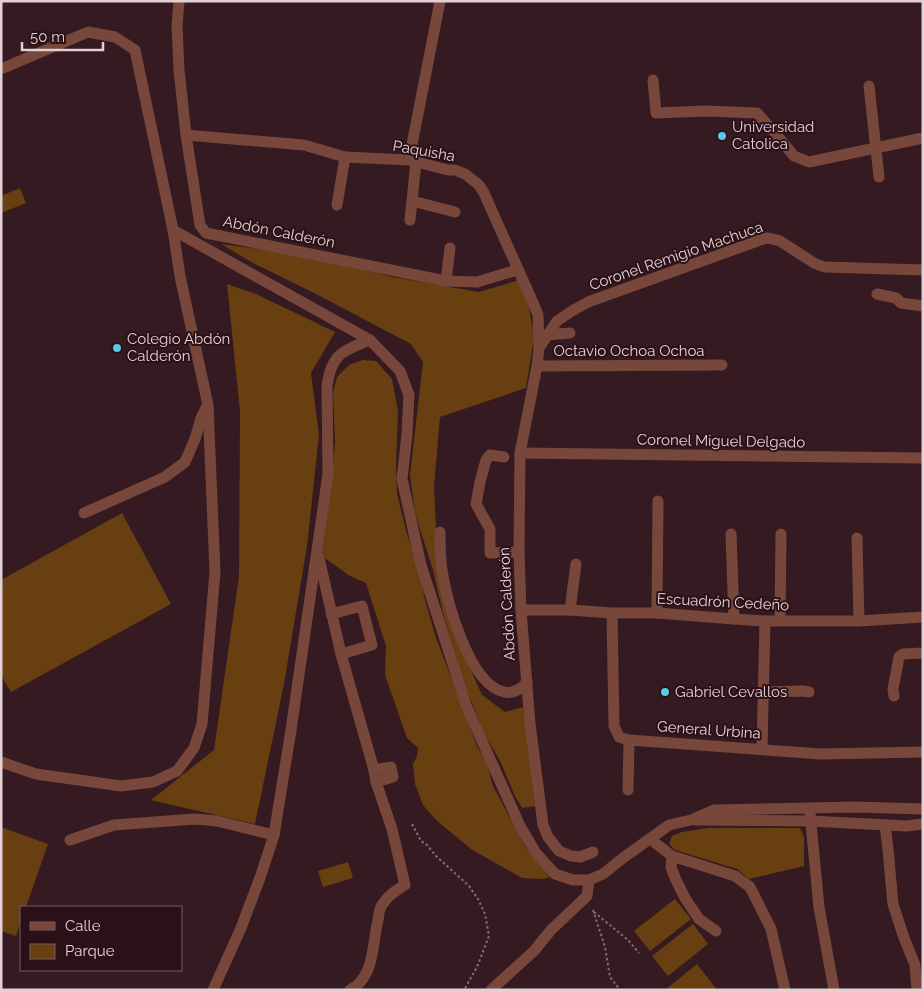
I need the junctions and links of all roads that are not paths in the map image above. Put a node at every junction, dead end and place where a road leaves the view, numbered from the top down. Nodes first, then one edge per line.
1 (179, 1) edge
2 (440, 1) edge
3 (1, 69) edge
4 (653, 80) dead end
5 (869, 86) dead end
6 (186, 135) junction
7 (923, 138) edge
8 (876, 148) junction
9 (345, 157) junction
10 (413, 161) junction
11 (879, 177) dead end
12 (412, 201) junction
13 (337, 205) dead end
14 (456, 212) dead end
15 (410, 220) dead end
16 (173, 230) junction
17 (450, 248) dead end
18 (517, 270) junction
19 (923, 270) edge
20 (446, 282) junction
21 (877, 294) dead end
22 (923, 306) edge
23 (557, 321) joint
24 (570, 333) dead end
25 (547, 334) junction
26 (370, 340) junction
27 (539, 348) junction
28 (722, 365) dead end
29 (537, 366) junction
30 (208, 405) junction
31 (520, 453) junction
32 (504, 457) dead end
33 (923, 458) edge
34 (658, 501) dead end
35 (84, 513) dead end
36 (440, 532) dead end
37 (732, 534) dead end
38 (781, 534) dead end
39 (857, 538) dead end
40 (317, 549) junction
41 (519, 552) junction
42 (576, 564) dead end
43 (521, 610) junction
44 (570, 610) junction
45 (612, 613) junction
46 (657, 613) junction
47 (331, 614) junction
48 (923, 617) edge
49 (734, 619) junction
50 (765, 620) junction
51 (780, 620) junction
52 (859, 621) junction
53 (923, 653) edge
54 (341, 654) junction
55 (526, 682) junction
56 (764, 692) junction
57 (809, 692) dead end
58 (894, 696) dead end
59 (629, 740) junction
60 (762, 749) junction
61 (923, 752) edge
62 (1, 762) edge
63 (628, 790) dead end
64 (810, 808) junction
65 (861, 808) junction
66 (923, 809) edge
67 (691, 820) junction
68 (810, 821) junction
69 (860, 823) junction
70 (923, 824) edge
71 (885, 825) junction
72 (274, 835) junction
73 (650, 839) junction
74 (70, 840) dead end
75 (593, 852) dead end
76 (672, 856) junction
77 (589, 880) junction
78 (716, 931) dead end
79 (213, 990) edge
80 (350, 990) edge
81 (491, 990) edge
82 (785, 990) edge
83 (834, 990) edge
84 (917, 990) edge

1 - 6 street, Abdón Calderón
2 - 10 street
3 - 16 street
4 - 8 street
5 - 8 street
6 - 9 street, Paquisha
6 - 20 street, Abdón Calderón
7 - 8 street
8 - 11 street
9 - 10 street, Paquisha
9 - 13 street
10 - 12 street
10 - 18 street, Paquisha
12 - 14 street
12 - 15 street
16 - 26 street
16 - 30 street
17 - 20 street
18 - 20 street, Abdón Calderón
18 - 27 street, Paquisha
19 - 23 street, Coronel Remigio Machuca
21 - 22 street
23 - 25 street, Abdón Calderón
24 - 25 street
25 - 27 street, Abdón Calderón
26 - 40 street
26 - 77 street
27 - 29 street, Abdón Calderón
28 - 29 street, Octavio Ochoa Ochoa
29 - 31 street, Abdón Calderón
30 - 35 street
30 - 62 street
31 - 33 street, Coronel Miguel Delgado
31 - 41 street, Abdón Calderón
32 - 41 street
34 - 46 street
36 - 55 street
37 - 49 street
38 - 51 street
39 - 52 street
40 - 47 street
40 - 72 street
41 - 43 street, Abdón Calderón
42 - 44 street
43 - 44 street, Escuadrón Cedeño
43 - 55 street, Abdón Calderón
44 - 45 street, Escuadrón Cedeño
45 - 46 street, Escuadrón Cedeño
45 - 59 street
46 - 49 street, Escuadrón Cedeño
47 - 54 street
47 - 54 street
48 - 52 street, Escuadrón Cedeño
49 - 50 street, Escuadrón Cedeño
50 - 51 street, Escuadrón Cedeño
50 - 56 street
51 - 52 street, Escuadrón Cedeño
53 - 58 street
54 - 80 street
55 - 75 street, Abdón Calderón
56 - 57 street
56 - 60 street
59 - 60 street, General Urbina
59 - 63 street
60 - 61 street, General Urbina
64 - 65 street
64 - 67 street
64 - 68 street
65 - 66 street
65 - 69 street
67 - 68 street
67 - 73 street
68 - 69 street
68 - 83 street
69 - 71 street
70 - 71 street
71 - 84 street
72 - 74 street
72 - 79 street
73 - 76 street
73 - 77 street
76 - 78 street
76 - 82 street
77 - 81 street

